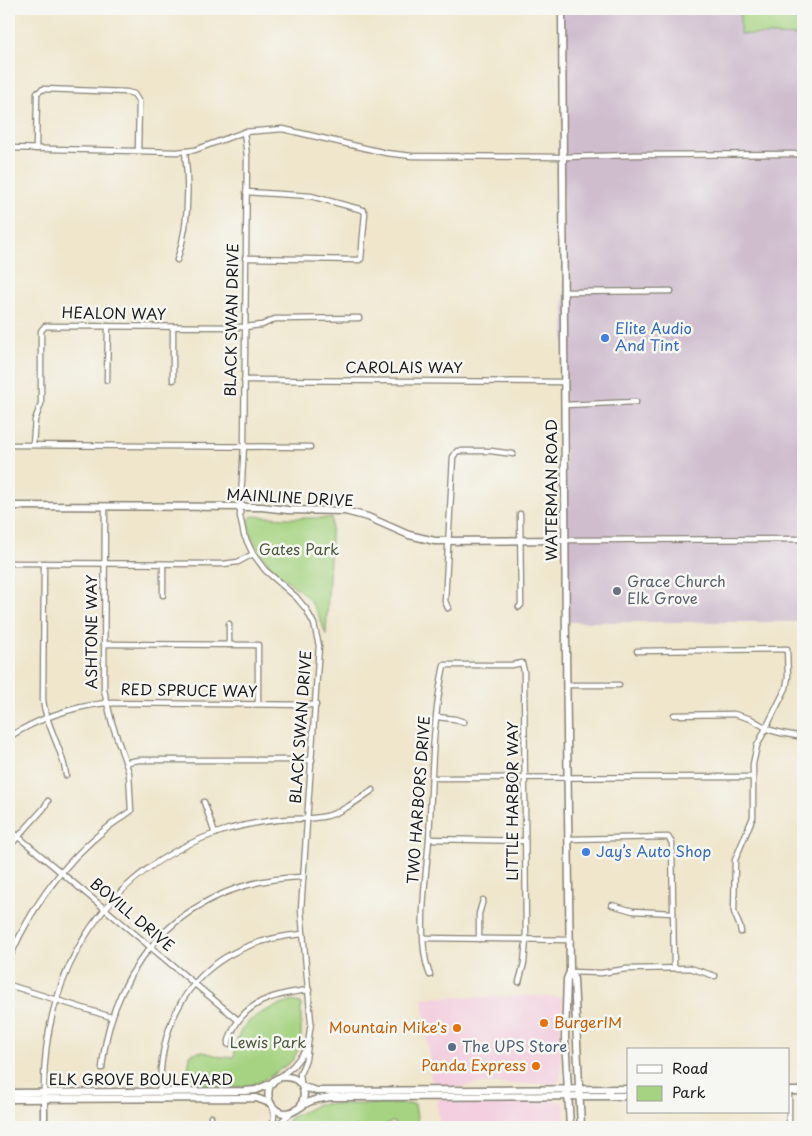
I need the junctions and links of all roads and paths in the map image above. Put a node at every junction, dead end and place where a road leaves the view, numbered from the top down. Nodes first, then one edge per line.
1 (562, 9) edge
2 (244, 132) junction
3 (9, 148) edge
4 (36, 149) junction
5 (138, 151) junction
6 (185, 151) junction
7 (803, 154) edge
8 (563, 157) junction
9 (246, 192) junction
10 (245, 258) junction
11 (177, 260) dead end
12 (671, 291) dead end
13 (564, 292) junction
14 (359, 318) dead end
15 (108, 326) junction
16 (173, 327) junction
17 (244, 327) junction
18 (107, 380) dead end
19 (173, 380) dead end
20 (244, 380) junction
21 (564, 382) junction
22 (636, 402) dead end
23 (564, 405) junction
24 (33, 444) junction
25 (9, 445) edge
26 (244, 446) junction
27 (310, 447) dead end
28 (513, 454) dead end
29 (9, 506) edge
30 (105, 506) junction
31 (240, 507) junction
32 (520, 514) dead end
33 (803, 539) edge
34 (565, 540) junction
35 (448, 541) junction
36 (521, 541) junction
37 (253, 554) junction
38 (9, 563) edge
39 (44, 563) junction
40 (104, 564) junction
41 (163, 564) junction
42 (163, 595) dead end
43 (519, 607) dead end
44 (448, 608) dead end
45 (229, 624) dead end
46 (104, 644) junction
47 (229, 645) junction
48 (637, 651) dead end
49 (444, 665) joint
50 (567, 685) junction
51 (619, 685) dead end
52 (106, 703) junction
53 (258, 704) junction
54 (316, 705) junction
55 (674, 715) dead end
56 (46, 717) junction
57 (437, 717) junction
58 (464, 722) dead end
59 (766, 727) junction
60 (9, 737) edge
61 (803, 737) edge
62 (312, 760) junction
63 (126, 762) junction
64 (66, 775) dead end
65 (753, 777) junction
66 (432, 778) junction
67 (525, 778) junction
68 (568, 778) junction
69 (373, 790) dead end
70 (48, 801) dead end
71 (204, 802) dead end
72 (307, 819) junction
73 (9, 829) edge
74 (215, 834) junction
75 (18, 836) junction
76 (429, 839) junction
77 (570, 839) junction
78 (525, 841) junction
79 (9, 848) edge
80 (61, 872) junction
81 (303, 877) junction
82 (482, 900) dead end
83 (612, 905) dead end
84 (106, 909) junction
85 (673, 913) junction
86 (741, 932) dead end
87 (304, 934) junction
88 (424, 938) junction
89 (479, 939) junction
90 (526, 940) junction
91 (571, 940) junction
92 (150, 946) junction
93 (9, 959) edge
94 (674, 968) junction
95 (570, 972) junction
96 (430, 975) dead end
97 (715, 976) dead end
98 (518, 982) dead end
99 (9, 984) edge
100 (195, 984) junction
101 (309, 990) junction
102 (56, 999) junction
103 (111, 1017) junction
104 (238, 1020) junction
105 (228, 1044) dead end
106 (306, 1050) junction
107 (102, 1068) dead end
108 (280, 1077) junction
109 (272, 1083) junction
110 (302, 1085) junction
111 (567, 1089) junction
112 (579, 1089) junction
113 (627, 1089) edge
114 (803, 1090) edge
115 (790, 1091) edge
116 (160, 1092) junction
117 (9, 1093) edge
118 (44, 1096) junction
119 (627, 1096) edge
120 (568, 1097) junction
121 (580, 1097) junction
122 (9, 1099) edge
123 (271, 1105) junction
124 (300, 1106) junction
125 (292, 1112) junction
126 (790, 1114) edge
127 (211, 1117) dead end
128 (44, 1127) edge
129 (210, 1127) edge
130 (274, 1127) edge
131 (570, 1127) edge
132 (581, 1127) edge
133 (790, 1127) edge

1 - 8 main road, WATERMAN ROAD
2 - 6 street
2 - 8 street
2 - 9 street, BLACK SWAN DRIVE
3 - 4 street
4 - 5 street
4 - 5 street
5 - 6 street
6 - 11 street
7 - 8 street
8 - 13 main road, WATERMAN ROAD
9 - 10 street, BLACK SWAN DRIVE
9 - 10 street
10 - 17 street, BLACK SWAN DRIVE
12 - 13 street
13 - 21 main road, WATERMAN ROAD
14 - 17 street, HEALON WAY
15 - 16 street, HEALON WAY
15 - 18 street
15 - 24 street, HEALON WAY
16 - 17 street, HEALON WAY
16 - 19 street
17 - 20 street, BLACK SWAN DRIVE
20 - 21 street, CAROLAIS WAY
20 - 26 street, BLACK SWAN DRIVE
21 - 23 main road, WATERMAN ROAD
22 - 23 street
23 - 34 main road, WATERMAN ROAD
24 - 25 street
24 - 26 street
26 - 27 street
26 - 31 street, BLACK SWAN DRIVE
28 - 35 street
29 - 30 main road, MAINLINE DRIVE
30 - 31 main road, MAINLINE DRIVE
30 - 40 street, ASHTONE WAY
31 - 35 main road, MAINLINE DRIVE
31 - 37 street, BLACK SWAN DRIVE
32 - 36 street
33 - 34 street
34 - 36 main road, MAINLINE DRIVE
34 - 50 main road, WATERMAN ROAD
35 - 36 main road, MAINLINE DRIVE
35 - 44 street
36 - 43 street
37 - 41 street
37 - 54 street, BLACK SWAN DRIVE
38 - 39 street
39 - 40 street
39 - 56 street
40 - 41 street
40 - 46 street, ASHTONE WAY
41 - 42 street
45 - 47 street
46 - 47 street
46 - 52 street, ASHTONE WAY
47 - 53 street
48 - 59 street
49 - 57 street, TWO HARBORS DRIVE
49 - 67 street, LITTLE HARBOR WAY
50 - 51 street
50 - 68 main road, WATERMAN ROAD
52 - 53 street, RED SPRUCE WAY
52 - 56 street, RED SPRUCE WAY
52 - 63 street, ASHTONE WAY
53 - 54 street, RED SPRUCE WAY
54 - 62 street, BLACK SWAN DRIVE
55 - 59 street
56 - 60 street, RED SPRUCE WAY
56 - 64 street
57 - 58 street
57 - 66 street, TWO HARBORS DRIVE
59 - 61 street
59 - 65 street
62 - 63 street
62 - 72 street, BLACK SWAN DRIVE
63 - 80 street, ASHTONE WAY
65 - 68 street
65 - 86 street
66 - 67 street
66 - 76 street, TWO HARBORS DRIVE
67 - 68 street
67 - 78 street, LITTLE HARBOR WAY
68 - 77 main road, WATERMAN ROAD
69 - 72 street
70 - 75 street
71 - 74 street
72 - 74 street
72 - 81 street, BLACK SWAN DRIVE
73 - 75 street, BOVILL DRIVE
74 - 84 street
75 - 79 street
75 - 80 street, BOVILL DRIVE
76 - 78 street
76 - 88 street, TWO HARBORS DRIVE
77 - 85 street
77 - 91 main road, WATERMAN ROAD
78 - 90 street, LITTLE HARBOR WAY
80 - 84 street, BOVILL DRIVE
80 - 93 street
81 - 87 street, BLACK SWAN DRIVE
81 - 92 street
82 - 89 street
83 - 85 street
84 - 92 street, BOVILL DRIVE
84 - 102 street
85 - 94 street
87 - 100 street
87 - 101 street, BLACK SWAN DRIVE
88 - 89 street
88 - 96 street, TWO HARBORS DRIVE
89 - 90 street
90 - 91 street
90 - 98 street, LITTLE HARBOR WAY
91 - 95 main road, WATERMAN ROAD
92 - 100 street, BOVILL DRIVE
92 - 103 street
94 - 95 street
94 - 97 street
95 - 111 main road, WATERMAN ROAD
95 - 112 main road, WATERMAN ROAD
99 - 102 street
100 - 104 street, BOVILL DRIVE
100 - 116 street
101 - 104 street
101 - 106 street, BLACK SWAN DRIVE
102 - 103 street
102 - 118 street
103 - 107 street
104 - 105 street
106 - 108 street
106 - 110 street, BLACK SWAN DRIVE
108 - 109 main road
108 - 110 main road
109 - 116 main road, ELK GROVE BOULEVARD
109 - 123 main road
110 - 111 main road
110 - 124 main road
111 - 112 main road
111 - 120 main road, WATERMAN ROAD
112 - 113 main road
112 - 121 main road, WATERMAN ROAD
114 - 115 main road
116 - 118 main road, ELK GROVE BOULEVARD
117 - 118 main road, ELK GROVE BOULEVARD
118 - 122 main road, ELK GROVE BOULEVARD
118 - 123 main road, ELK GROVE BOULEVARD
118 - 128 main road
119 - 121 main road
120 - 121 main road
120 - 124 main road
120 - 131 main road, WATERMAN ROAD
121 - 132 main road, WATERMAN ROAD
123 - 125 main road
123 - 130 street
124 - 125 main road
125 - 130 street
126 - 133 street
127 - 129 street

